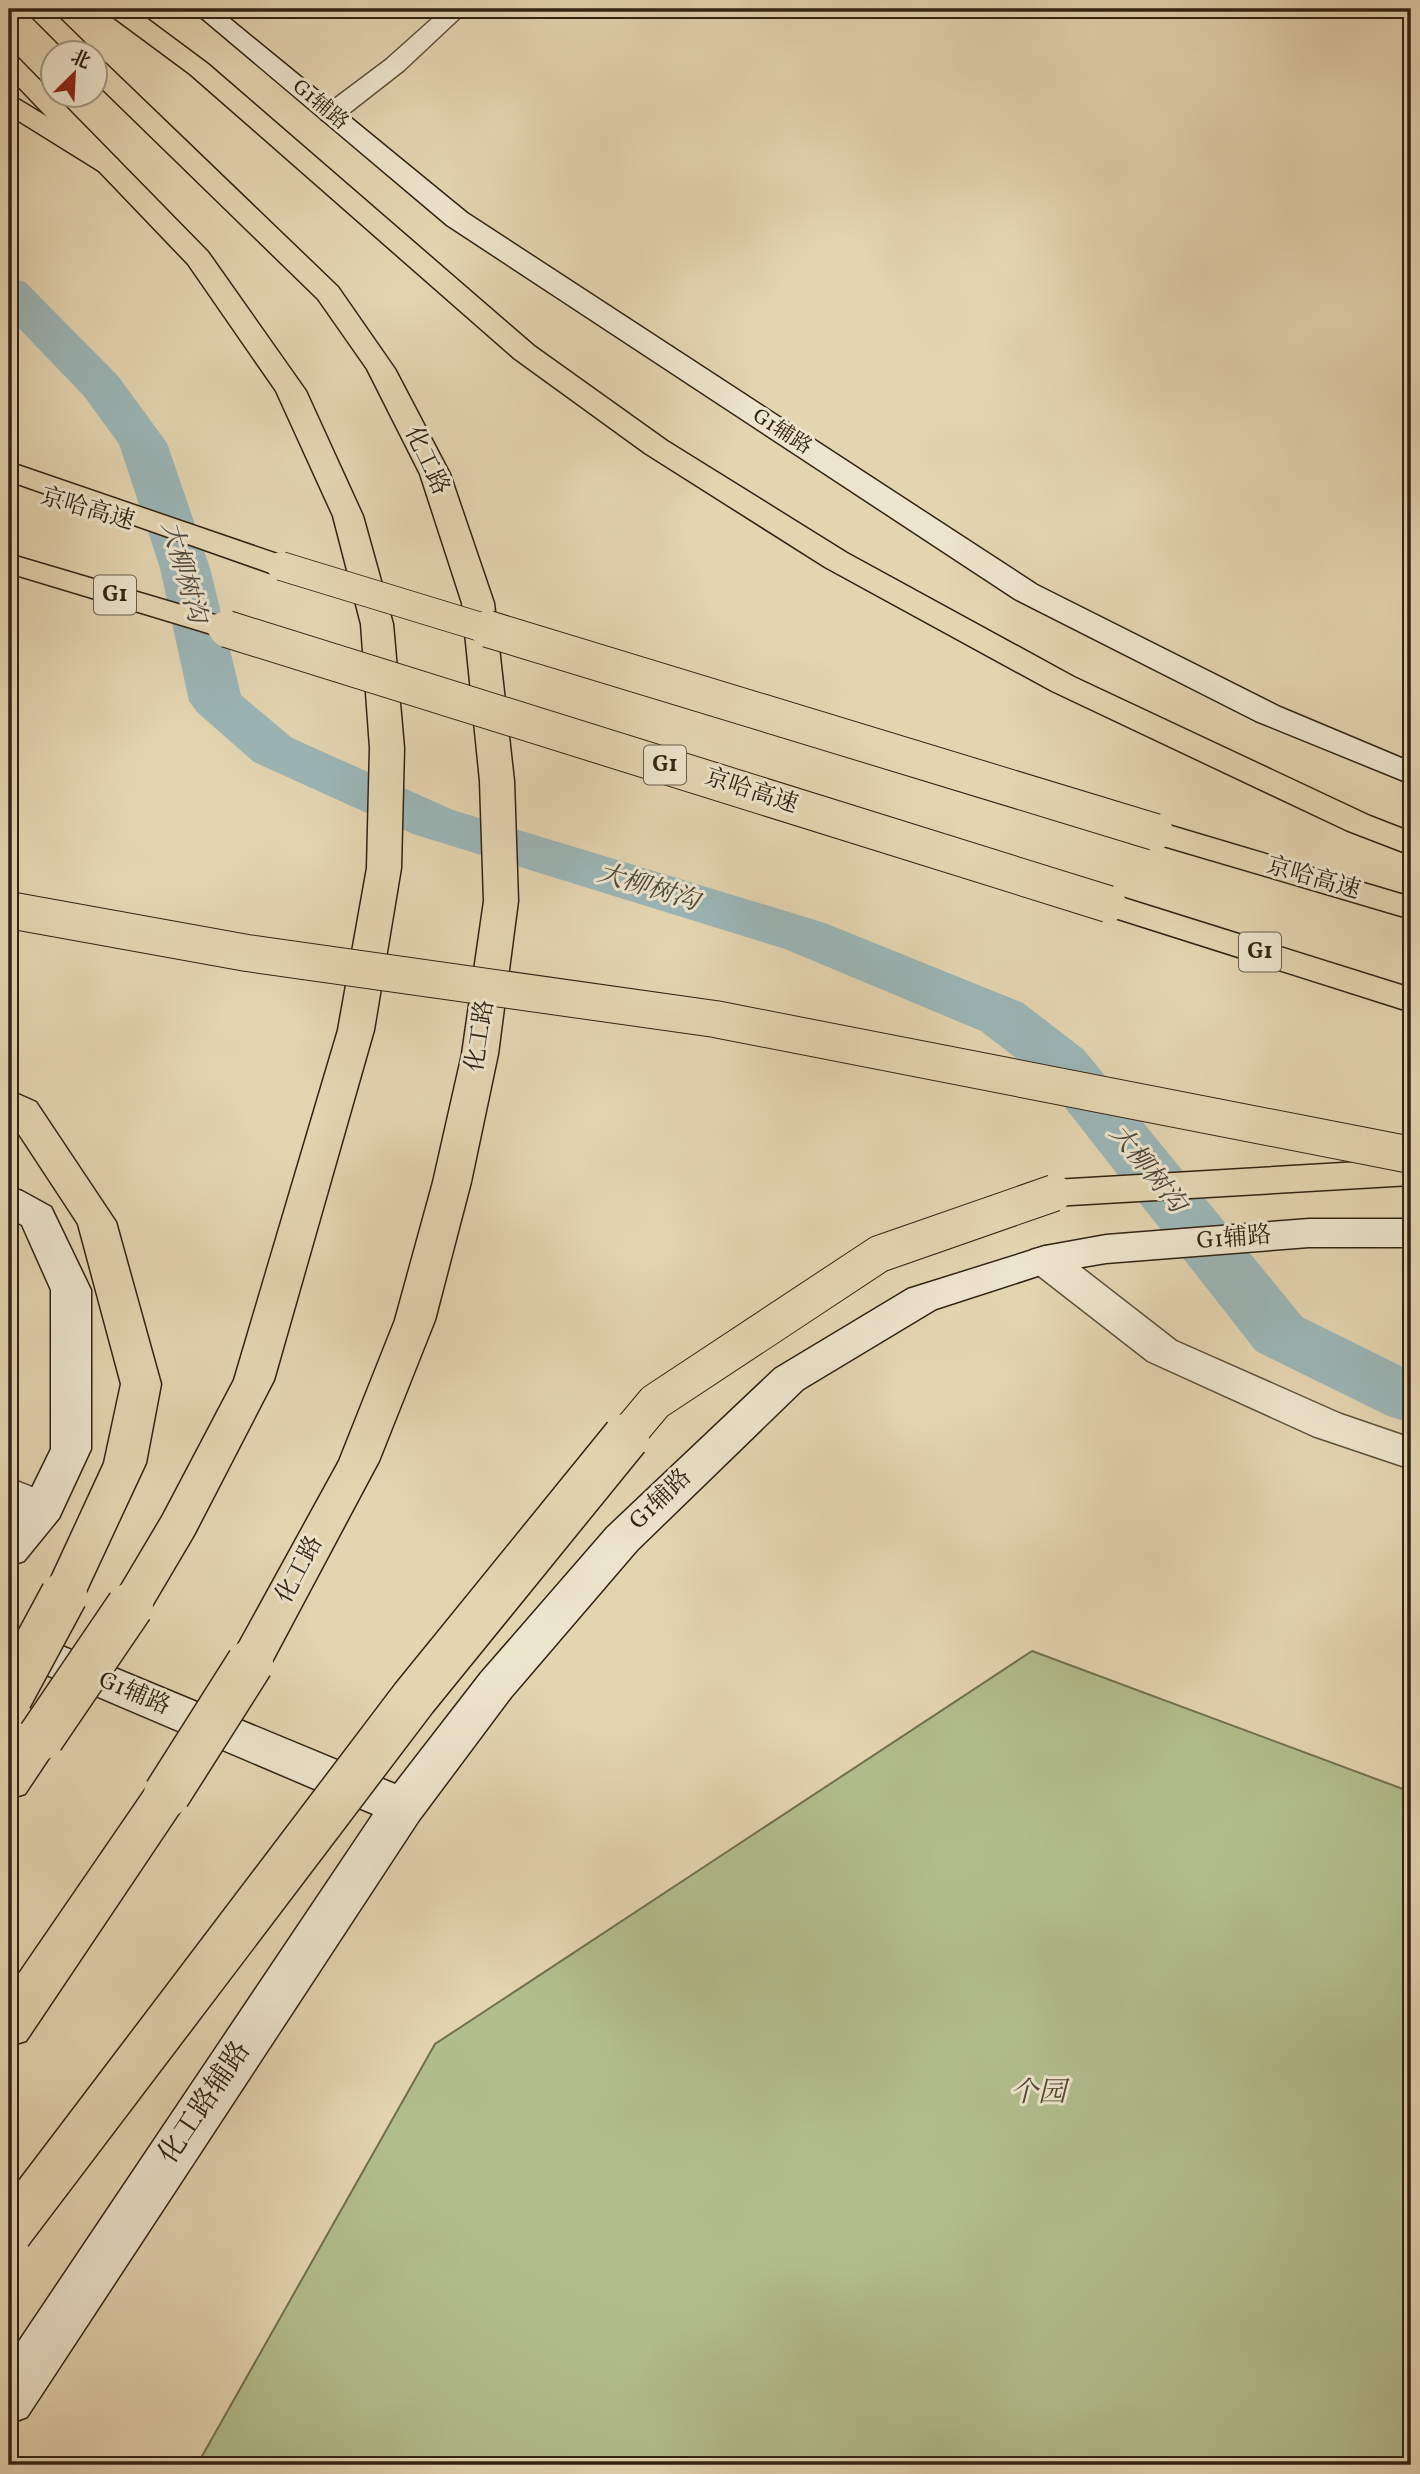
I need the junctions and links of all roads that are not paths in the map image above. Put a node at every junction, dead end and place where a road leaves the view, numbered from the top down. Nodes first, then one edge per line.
1 (36, 9) edge
2 (118, 9) edge
3 (203, 9) edge
4 (457, 9) edge
5 (66, 38) edge
6 (9, 63) edge
7 (108, 80) edge
8 (9, 104) edge
9 (331, 114) junction
10 (108, 165) junction
11 (9, 471) edge
12 (9, 487) edge
13 (9, 563) edge
14 (281, 566) junction
15 (1411, 774) edge
16 (1411, 844) edge
17 (1411, 908) edge
18 (9, 910) edge
19 (1411, 1000) edge
20 (9, 1103) edge
21 (1411, 1155) edge
22 (1411, 1172) edge
23 (9, 1200) edge
24 (1411, 1233) edge
25 (1045, 1259) junction
26 (1411, 1454) edge
27 (26, 1499) edge
28 (9, 1550) edge
29 (9, 1641) edge
30 (9, 1697) edge
31 (9, 1781) edge
32 (403, 1807) junction
33 (9, 2026) edge
34 (9, 2232) edge
35 (9, 2400) edge

1 - 5 main road
2 - 16 main road
3 - 9 main road, G1辅路
4 - 9 main road
6 - 10 main road
7 - 33 main road, 化工路, bridge
8 - 10 main road
9 - 15 main road, G1辅路
10 - 31 main road, bridge
11 - 14 main road
12 - 14 main road, 京哈高速
13 - 19 main road, 京哈高速 / G1, bridge
14 - 17 main road, 京哈高速, bridge
18 - 21 main road, bridge
20 - 30 main road, bridge
22 - 34 main road, bridge
23 - 27 main road
24 - 25 main road, G1辅路
25 - 26 main road
25 - 32 main road, G1辅路
27 - 28 main road
29 - 32 main road, G1辅路
32 - 35 main road, 化工路辅路

